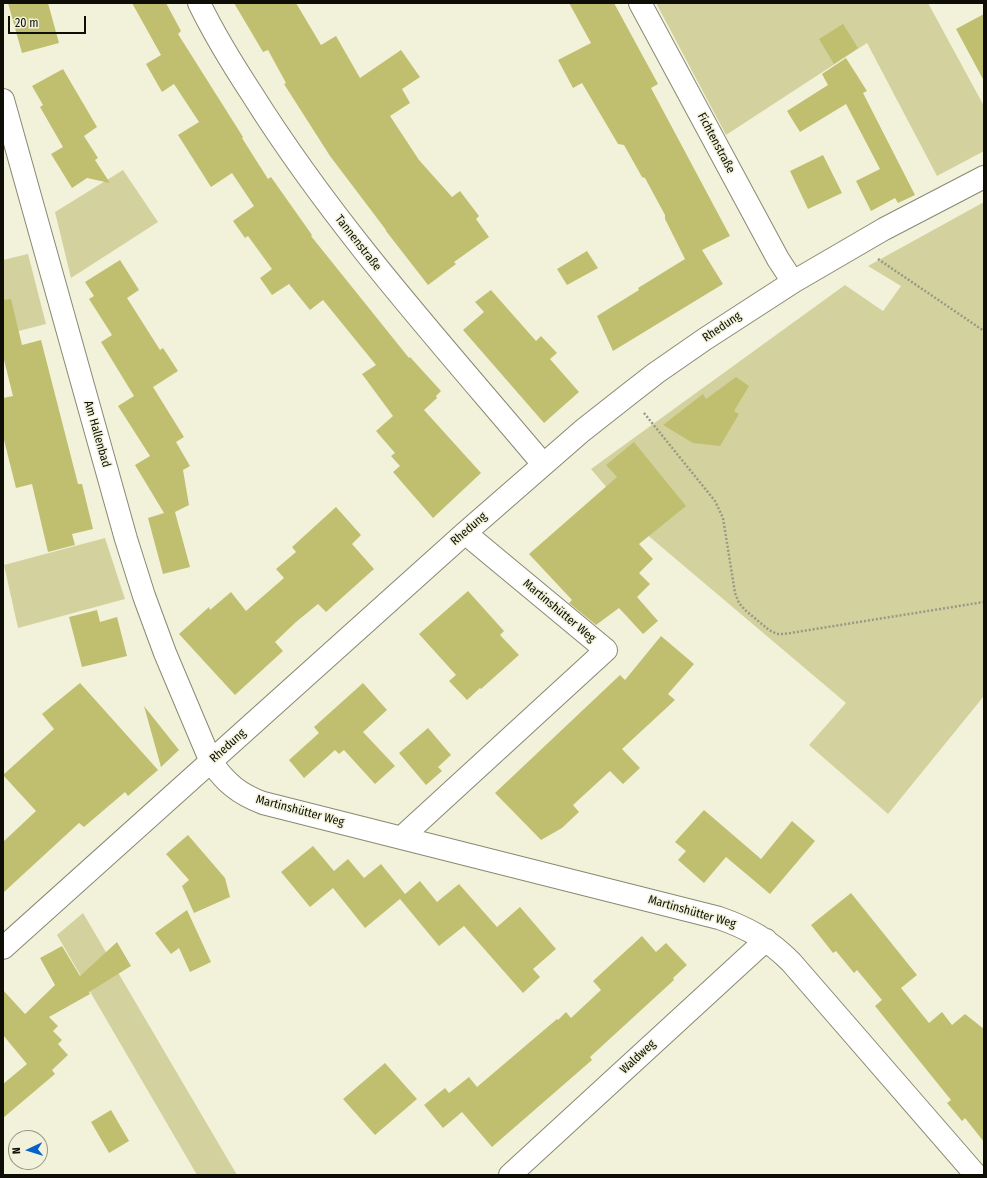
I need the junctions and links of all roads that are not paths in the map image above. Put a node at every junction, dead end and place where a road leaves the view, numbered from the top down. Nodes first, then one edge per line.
1 (199, 3) edge
2 (640, 3) edge
3 (3, 100) edge
4 (984, 177) edge
5 (793, 282) junction
6 (543, 464) junction
7 (465, 533) junction
8 (211, 762) junction
9 (402, 837) junction
10 (766, 940) junction
11 (3, 948) edge
12 (510, 1175) edge
13 (976, 1175) edge

1 - 6 street, Tannenstraße
2 - 5 street, Fichtenstraße
3 - 8 street, Am Hallenbad
4 - 5 street, Rhedung
5 - 6 street, Rhedung
6 - 7 street, Rhedung
7 - 8 street, Rhedung
7 - 9 street, Martinshütter Weg
8 - 9 street, Martinshütter Weg
8 - 11 street, Rhedung
9 - 10 street, Martinshütter Weg
10 - 12 street, Waldweg
10 - 13 street, Martinshütter Weg

